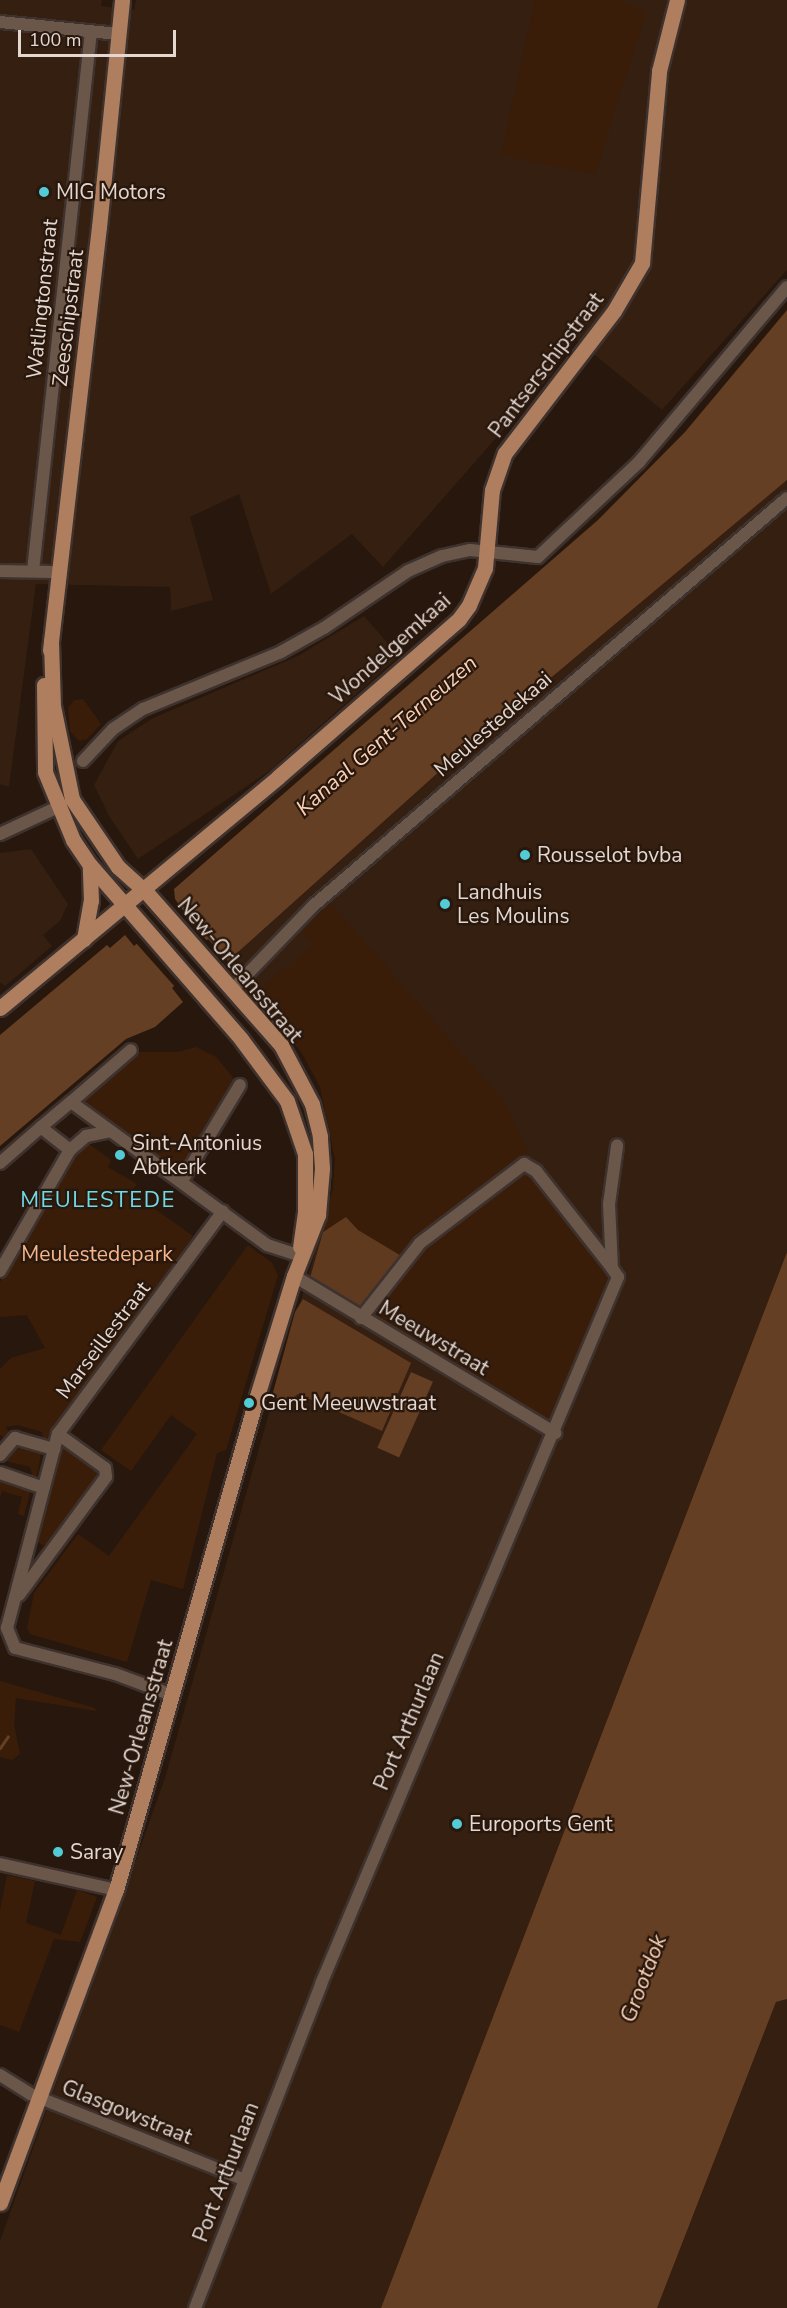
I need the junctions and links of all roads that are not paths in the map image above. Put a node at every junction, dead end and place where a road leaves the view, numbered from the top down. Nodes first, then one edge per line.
1 (122, 0) edge
2 (677, 0) edge
3 (0, 22) edge
4 (91, 31) junction
5 (118, 34) junction
6 (787, 287) edge
7 (787, 498) edge
8 (484, 552) junction
9 (0, 571) edge
10 (33, 571) junction
11 (60, 572) junction
12 (51, 641) junction
13 (83, 761) dead end
14 (58, 807) junction
15 (0, 834) edge
16 (90, 866) junction
17 (141, 888) junction
18 (123, 905) junction
19 (84, 939) junction
20 (233, 989) junction
21 (0, 1008) edge
22 (131, 1050) dead end
23 (240, 1085) dead end
24 (71, 1102) junction
25 (41, 1127) junction
26 (109, 1129) junction
27 (617, 1146) dead end
28 (70, 1150) junction
29 (0, 1163) edge
30 (182, 1181) junction
31 (223, 1211) junction
32 (301, 1256) junction
33 (612, 1268) junction
34 (0, 1271) edge
35 (294, 1276) junction
36 (361, 1318) junction
37 (555, 1433) junction
38 (58, 1434) junction
39 (54, 1449) junction
40 (0, 1455) edge
41 (0, 1473) edge
42 (44, 1488) junction
43 (28, 1548) junction
44 (49, 1557) junction
45 (14, 1601) junction
46 (172, 1695) junction
47 (0, 1864) edge
48 (116, 1890) junction
49 (0, 2075) edge
50 (39, 2098) junction
51 (243, 2179) junction
52 (0, 2203) edge
53 (195, 2308) edge

1 - 5 main road, Zeeschipstraat
2 - 8 main road, Pantserschipstraat
3 - 4 street
4 - 5 street
4 - 10 street, Watlingtonstraat
5 - 11 main road, Zeeschipstraat
6 - 8 street
7 - 20 street, Meulestedekaai
8 - 13 street
8 - 17 main road, Wondelgemkaai
9 - 10 street
10 - 11 street
11 - 12 main road, Zeeschipstraat
12 - 14 main road, Zeeschipstraat
12 - 17 main road, Zeeschipstraat
14 - 15 street
14 - 16 main road, Zeeschipstraat
16 - 18 main road, Zeeschipstraat
16 - 19 main road, Zeeschipstraat
17 - 18 main road, Wondelgemkaai
17 - 20 main road, New-Orleansstraat
18 - 19 main road, Wondelgemkaai
18 - 32 main road, New-Orleansstraat
19 - 21 main road, Wondelgemkaai
20 - 32 main road, New-Orleansstraat
22 - 24 street
23 - 30 street
24 - 25 street
24 - 26 street
25 - 28 street
25 - 29 street
26 - 28 street
26 - 30 street
27 - 33 street, Port Arthurlaan
28 - 34 street
30 - 31 street
31 - 32 street
31 - 38 street, Marseillestraat
32 - 35 main road, New-Orleansstraat
33 - 36 street
33 - 37 street, Port Arthurlaan
35 - 36 street, Meeuwstraat
35 - 46 main road, New-Orleansstraat
36 - 37 street, Meeuwstraat
37 - 51 street, Port Arthurlaan
38 - 39 street, Marseillestraat
38 - 44 street, Marseillestraat
39 - 40 street
39 - 42 street, Marseillestraat
41 - 42 street
42 - 43 street, Marseillestraat
43 - 44 street
43 - 45 street, Marseillestraat
44 - 45 street, Marseillestraat
45 - 46 street, Marseillestraat
46 - 48 main road, New-Orleansstraat
47 - 48 street
48 - 50 main road, New-Orleansstraat
49 - 50 street, Glasgowstraat
50 - 51 street, Glasgowstraat
50 - 52 main road, New-Orleansstraat
51 - 53 street, Port Arthurlaan

